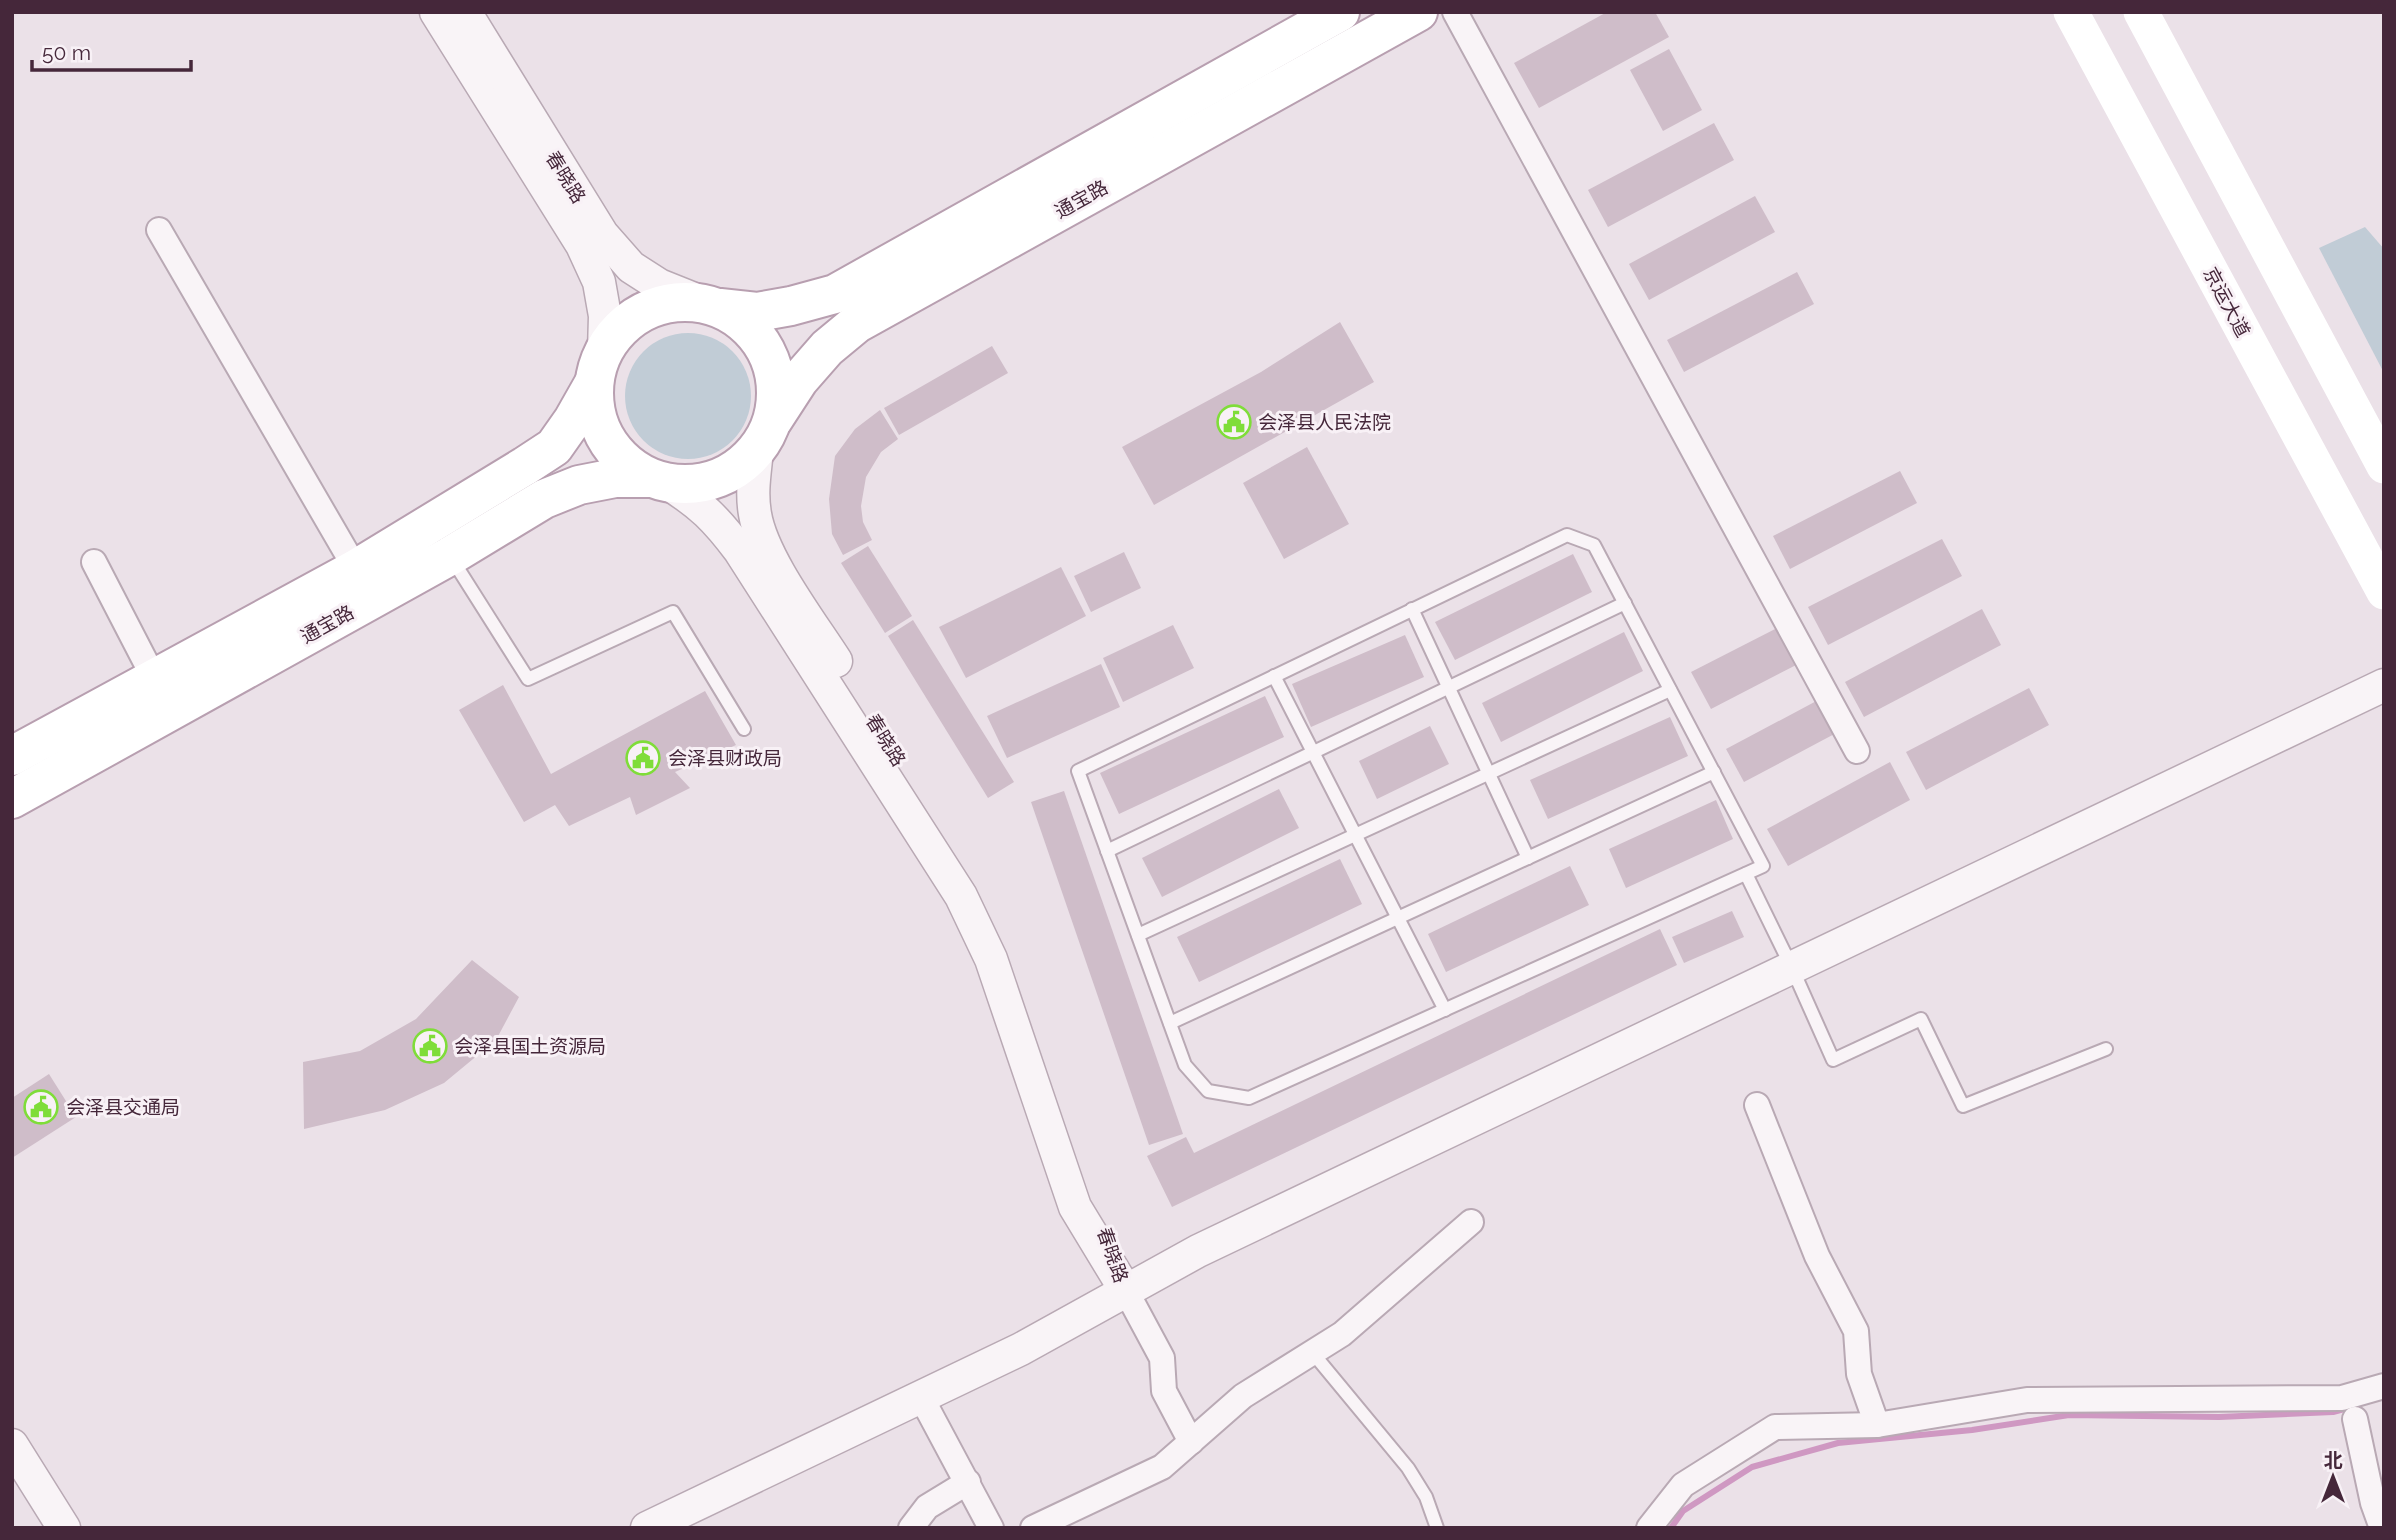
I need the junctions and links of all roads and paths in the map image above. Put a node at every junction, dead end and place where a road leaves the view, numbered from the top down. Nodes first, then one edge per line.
1 (436, 12) edge
2 (464, 12) edge
3 (1340, 12) edge
4 (1418, 12) edge
5 (1455, 12) edge
6 (2071, 12) edge
7 (2141, 12) edge
8 (159, 230) dead end
9 (712, 306) junction
10 (599, 367) junction
11 (765, 435) junction
12 (2384, 466) edge
13 (658, 480) junction
14 (450, 556) junction
15 (94, 562) dead end
16 (356, 569) junction
17 (2384, 592) edge
18 (1625, 603) junction
19 (1412, 609) junction
20 (1274, 676) junction
21 (155, 680) junction
22 (2384, 685) edge
23 (1450, 686) junction
24 (1671, 690) junction
25 (744, 729) dead end
26 (1312, 751) junction
27 (1857, 751) dead end
28 (12, 756) edge
29 (1714, 772) junction
30 (1489, 773) junction
31 (12, 799) edge
32 (1355, 835) junction
33 (1107, 851) junction
34 (1528, 858) junction
35 (1746, 874) junction
36 (1398, 918) junction
37 (1138, 935) junction
38 (1793, 968) junction
39 (1445, 1010) junction
40 (1170, 1023) junction
41 (2106, 1049) dead end
42 (1757, 1105) dead end
43 (1471, 1222) dead end
44 (1126, 1291) junction
45 (1312, 1353) junction
46 (2384, 1386) edge
47 (920, 1395) junction
48 (2355, 1419) dead end
49 (1877, 1425) junction
50 (1191, 1441) junction
51 (12, 1445) edge
52 (968, 1482) junction
53 (64, 1528) edge
54 (647, 1528) edge
55 (911, 1528) edge
56 (992, 1528) edge
57 (1033, 1528) edge
58 (1437, 1528) edge
59 (1649, 1528) edge
60 (2382, 1528) edge

1 - 10 street, 春晓路
2 - 9 street, 春晓路
3 - 9 main road, 通宝路
4 - 11 main road, 通宝路
5 - 27 street
6 - 17 main road, 京运大道
7 - 12 main road
8 - 16 street
9 - 10 main road
9 - 11 main road
10 - 13 main road
10 - 16 main road
11 - 13 main road
11 - 44 street, 春晓路
13 - 14 main road, 通宝路
13 - 44 street, 春晓路
14 - 25 lane
14 - 31 main road, 通宝路
15 - 21 street
16 - 21 main road
18 - 19 lane
18 - 23 lane
18 - 24 lane
19 - 20 lane
19 - 23 lane
20 - 26 lane
20 - 33 lane
21 - 28 main road
22 - 38 street
23 - 26 lane
23 - 30 lane
24 - 29 lane
24 - 30 lane
26 - 32 lane
26 - 33 lane
29 - 34 lane
29 - 35 lane
30 - 32 lane
30 - 34 lane
32 - 36 lane
32 - 37 lane
33 - 37 lane
34 - 36 lane
35 - 38 lane
35 - 39 lane
36 - 39 lane
36 - 40 lane
37 - 40 lane
38 - 41 lane
38 - 44 street
39 - 40 lane
42 - 49 street
43 - 45 street
44 - 47 street
44 - 50 street
45 - 50 street
45 - 58 lane
46 - 49 street
47 - 52 street
47 - 54 street
48 - 60 street
49 - 59 street
50 - 57 street
51 - 53 street
52 - 55 street
52 - 56 street

